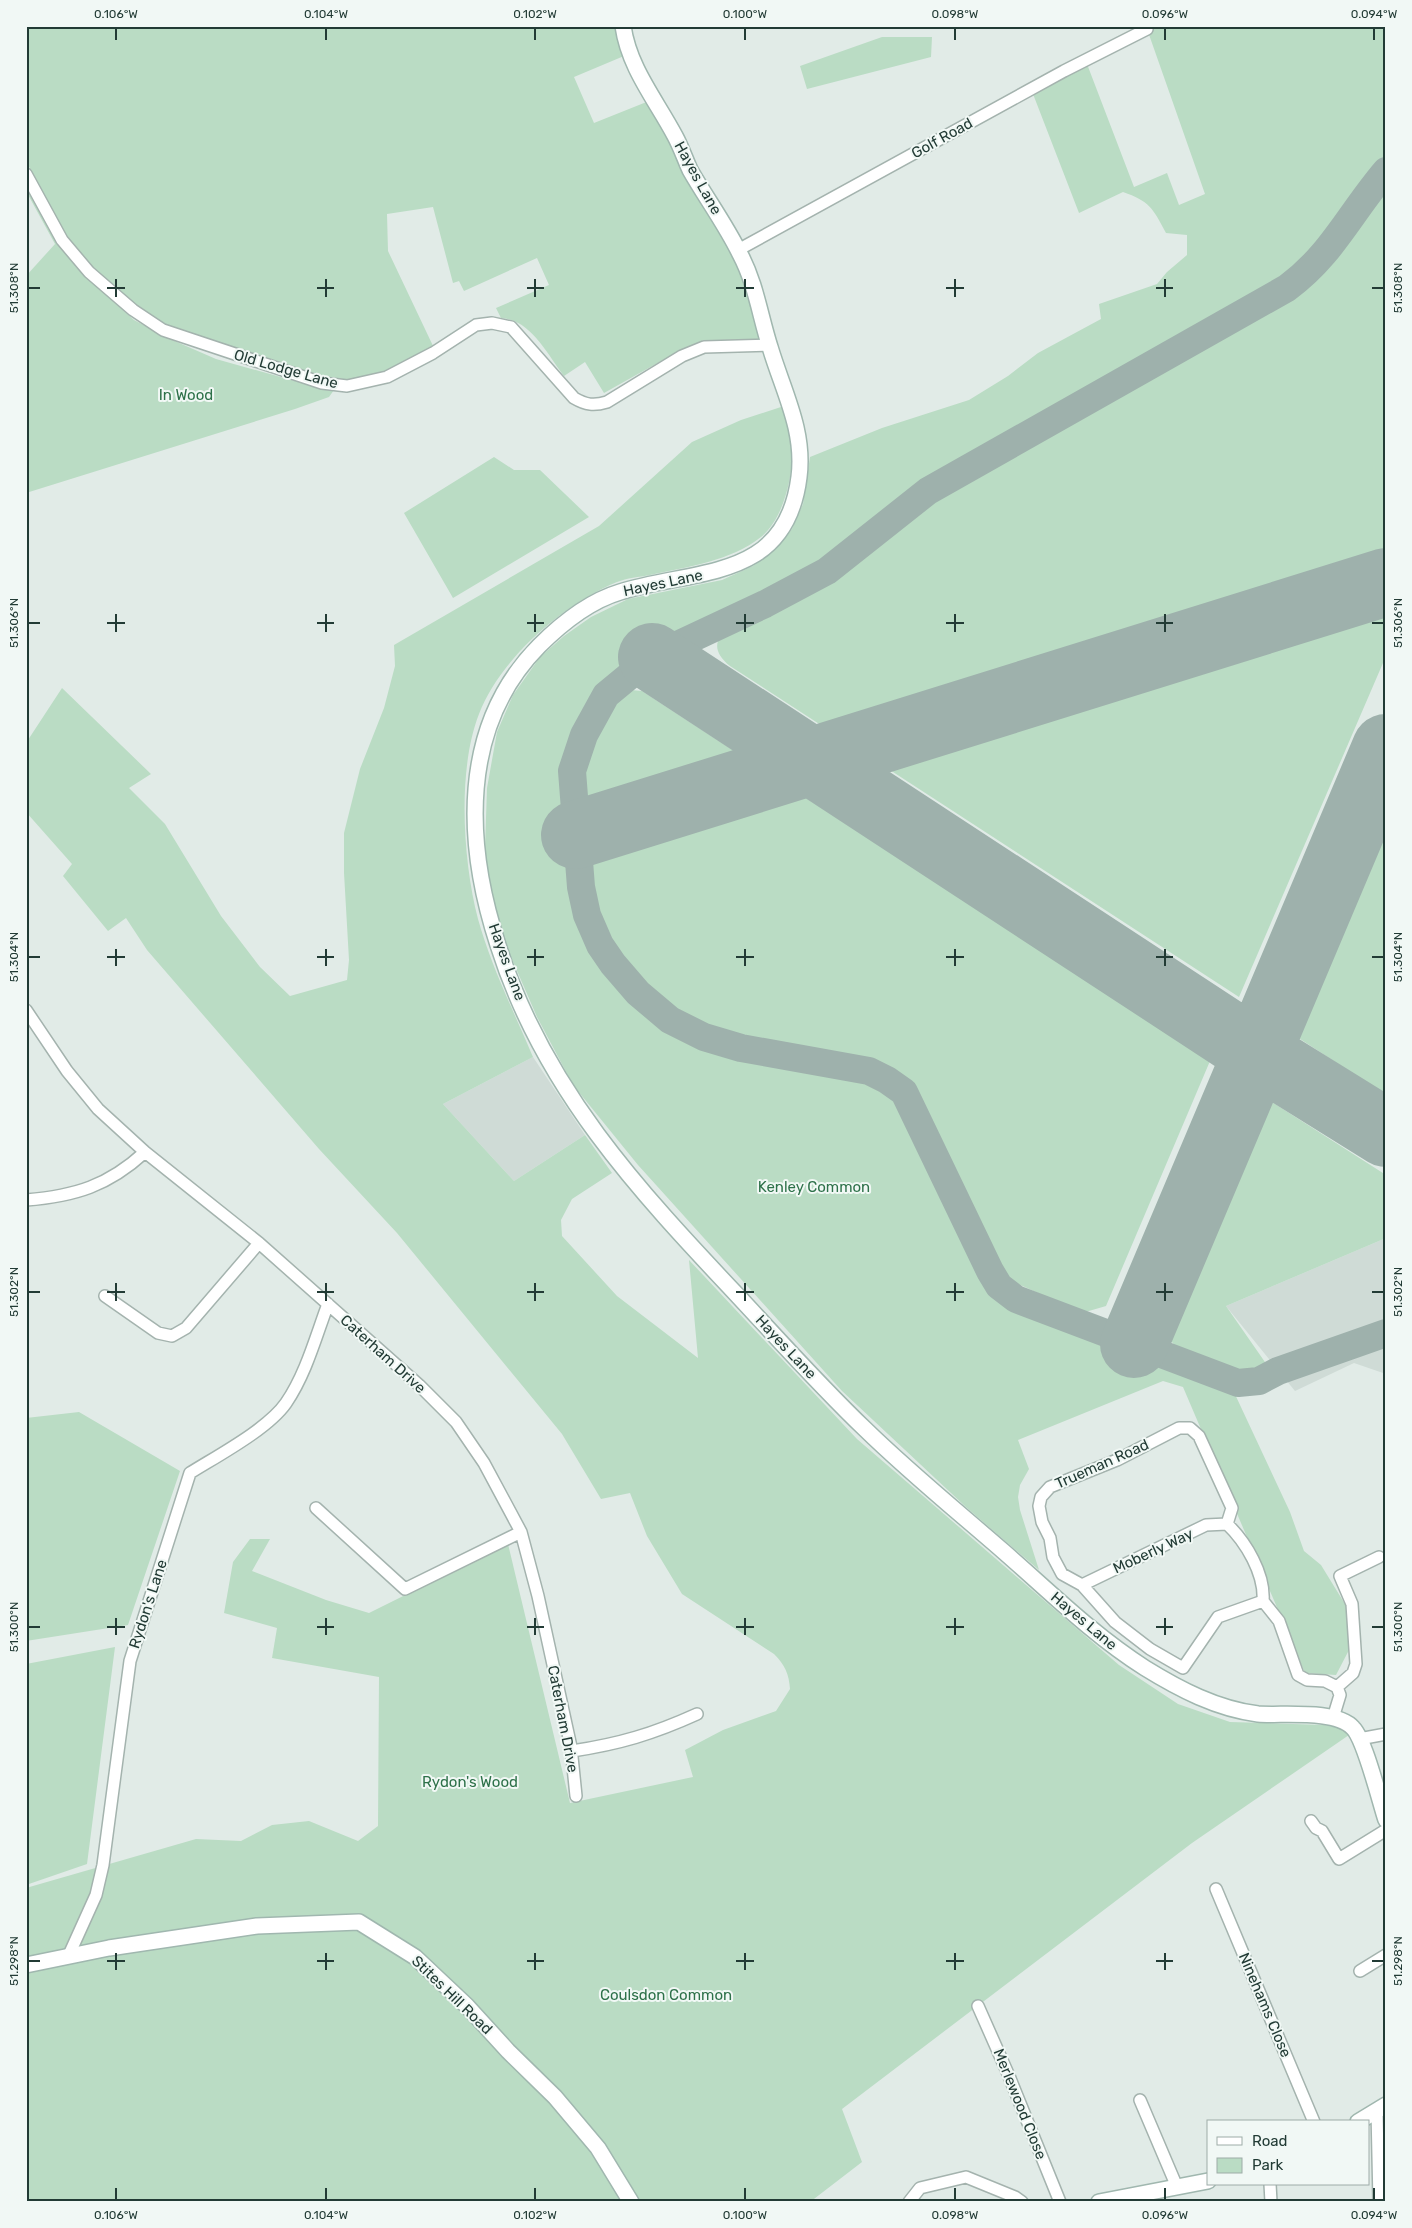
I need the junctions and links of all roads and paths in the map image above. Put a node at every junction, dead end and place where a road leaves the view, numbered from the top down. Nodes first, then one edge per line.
1 (623, 26) edge
2 (1147, 29) dead end
3 (26, 174) edge
4 (738, 250) junction
5 (769, 345) junction
6 (26, 1010) edge
7 (145, 1152) junction
8 (26, 1200) edge
9 (259, 1243) junction
10 (104, 1296) dead end
11 (328, 1304) junction
12 (316, 1508) dead end
13 (1227, 1524) junction
14 (521, 1532) junction
15 (1379, 1557) dead end
16 (1082, 1585) junction
17 (1263, 1601) junction
18 (1337, 1688) junction
19 (697, 1714) dead end
20 (1332, 1718) junction
21 (1386, 1734) edge
22 (1359, 1739) junction
23 (572, 1750) junction
24 (576, 1796) dead end
25 (1386, 1820) edge
26 (1310, 1821) dead end
27 (1386, 1830) edge
28 (1216, 1889) dead end
29 (1386, 1955) edge
30 (68, 1957) junction
31 (26, 1965) edge
32 (1360, 1971) dead end
33 (978, 2006) dead end
34 (1140, 2100) dead end
35 (1381, 2108) edge
36 (1313, 2120) edge
37 (1361, 2120) edge
38 (1207, 2181) edge
39 (1270, 2186) edge
40 (1177, 2187) junction
41 (631, 2202) edge
42 (909, 2202) edge
43 (1022, 2202) edge
44 (1060, 2202) edge
45 (1098, 2202) edge
46 (1271, 2202) edge
47 (1379, 2202) edge

1 - 4 street, Hayes Lane
2 - 4 street, Golf Road
3 - 5 street, Old Lodge Lane
4 - 5 street, Hayes Lane
5 - 20 street, Hayes Lane
6 - 7 street, Caterham Drive
7 - 8 street
7 - 9 street, Caterham Drive
9 - 10 street
9 - 11 street, Caterham Drive
11 - 14 street, Caterham Drive
11 - 30 street, Rydon's Lane
12 - 14 street
13 - 16 street, Moberly Way
13 - 16 street, Trueman Road
13 - 17 street
14 - 23 street, Caterham Drive
15 - 18 street
16 - 17 street, Trueman Road
17 - 18 street
18 - 20 street
19 - 23 street
20 - 22 street
21 - 22 street
22 - 25 street
23 - 24 street, Caterham Drive
26 - 27 street
28 - 36 street, Ninehams Close
29 - 32 street
30 - 31 street, Stites Hill Road
30 - 41 street, Stites Hill Road
33 - 44 street, Merlewood Close
34 - 40 street
35 - 37 street
35 - 47 street
38 - 40 street
39 - 46 street
40 - 45 street
42 - 43 street

